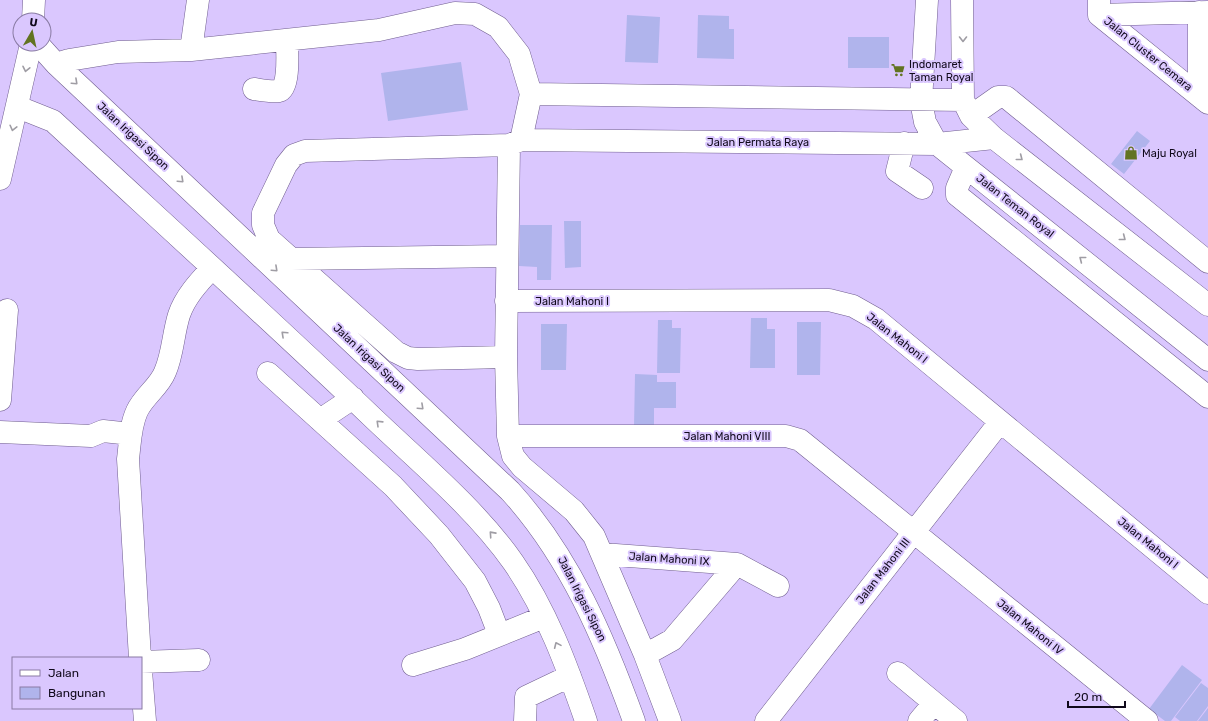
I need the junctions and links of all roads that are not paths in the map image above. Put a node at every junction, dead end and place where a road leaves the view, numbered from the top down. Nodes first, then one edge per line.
1 (34, 0) edge
2 (40, 0) edge
3 (198, 0) edge
4 (927, 0) edge
5 (962, 0) edge
6 (1099, 7) edge
7 (34, 12) edge
8 (36, 12) edge
9 (1204, 12) edge
10 (287, 40) junction
11 (190, 50) junction
12 (32, 52) edge
13 (41, 52) edge
14 (56, 64) junction
15 (254, 89) dead end
16 (531, 94) junction
17 (20, 99) junction
18 (1203, 99) edge
19 (921, 101) junction
20 (967, 108) junction
21 (994, 138) junction
22 (515, 143) junction
23 (904, 143) junction
24 (937, 144) junction
25 (966, 167) junction
26 (0, 180) edge
27 (922, 188) dead end
28 (1179, 238) junction
29 (506, 256) junction
30 (292, 259) junction
31 (1208, 262) edge
32 (1157, 265) junction
33 (212, 268) junction
34 (506, 301) junction
35 (1208, 305) edge
36 (7, 310) dead end
37 (1167, 326) junction
38 (1149, 348) junction
39 (506, 356) junction
40 (1208, 360) edge
41 (268, 373) dead end
42 (1208, 397) edge
43 (353, 398) junction
44 (0, 400) edge
45 (320, 420) junction
46 (1000, 422) junction
47 (0, 432) edge
48 (131, 434) junction
49 (508, 436) junction
50 (914, 532) junction
51 (602, 554) junction
52 (737, 564) junction
53 (778, 586) dead end
54 (1208, 593) edge
55 (544, 617) junction
56 (499, 634) junction
57 (645, 655) junction
58 (140, 657) edge
59 (199, 660) dead end
60 (142, 662) edge
61 (413, 665) dead end
62 (898, 673) dead end
63 (570, 676) junction
64 (142, 684) edge
65 (934, 703) junction
66 (145, 721) edge
67 (525, 721) edge
68 (586, 721) edge
69 (634, 721) edge
70 (670, 721) edge
71 (766, 721) edge
72 (919, 721) edge
73 (956, 721) edge
74 (1147, 721) edge

1 - 7 street
2 - 8 street
3 - 11 street
4 - 19 street, Jalan Teman Royal
5 -> 20 street
6 - 9 street
6 - 18 street, Jalan Cluster Cemara
9 - 18 street
10 - 11 street
10 - 15 street
10 - 16 street
11 - 14 street
12 -> 17 street
13 - 14 street, Jalan Irigasi Sipon
14 -> 69 street, Jalan Irigasi Sipon
16 - 19 street
16 - 22 street
17 -> 26 street
17 - 33 street
19 - 20 street
19 - 24 street, Jalan Teman Royal
20 - 21 street
20 - 28 street
21 - 24 street, Jalan Permata Raya
21 -> 32 street
22 - 23 street, Jalan Permata Raya
22 - 29 street
22 - 30 street, Jalan Permata Raya
23 - 24 street, Jalan Permata Raya
23 - 27 street
24 - 25 street, Jalan Teman Royal
37 -> 25 street, Jalan Teman Royal
25 - 38 street
28 - 31 street
28 - 32 street
29 - 30 street
29 - 34 street
30 - 39 street, Jalan Permata Raya
32 - 35 street
43 -> 33 street
33 - 48 street
34 - 39 street
34 - 46 street, Jalan Mahoni I
36 - 44 street
37 - 38 street
37 - 40 street, Jalan Teman Royal
38 - 42 street
39 - 49 street
41 - 45 street
43 - 45 street
55 -> 43 street
45 - 56 street
46 - 50 street, Jalan Mahoni III
46 - 54 street, Jalan Mahoni I
47 - 48 street
48 - 58 street
49 - 50 street, Jalan Mahoni VIII
49 - 51 street
50 - 71 street, Jalan Mahoni III
50 - 74 street, Jalan Mahoni IV
51 - 52 street, Jalan Mahoni IX
51 - 57 street
52 - 53 street, Jalan Mahoni IX
52 - 57 street
55 - 56 street
63 -> 55 street
56 - 61 street
57 - 70 street
59 - 60 street
62 - 65 street
63 - 67 street
63 - 68 street
64 - 66 street
65 - 72 street
65 - 73 street

